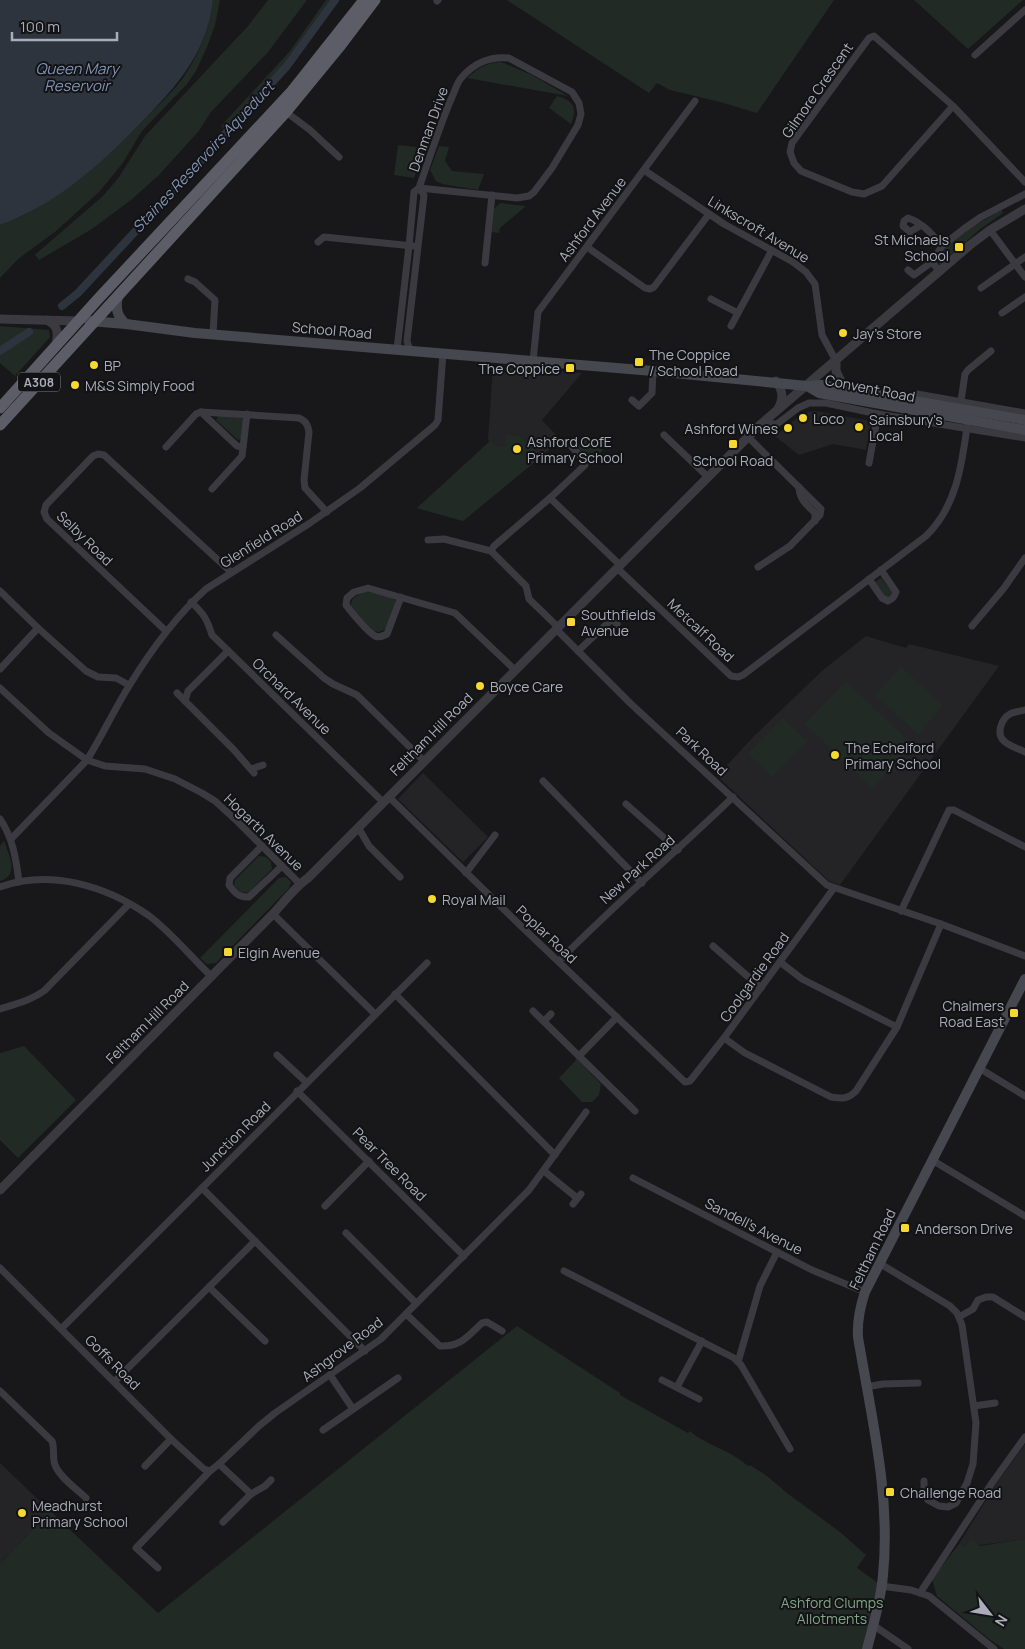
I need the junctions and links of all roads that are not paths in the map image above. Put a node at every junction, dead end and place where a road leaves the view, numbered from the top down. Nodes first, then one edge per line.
1 (364, 0) edge
2 (375, 0) edge
3 (1025, 10) edge
4 (975, 54) dead end
5 (695, 101) dead end
6 (953, 106) junction
7 (286, 112) junction
8 (339, 157) dead end
9 (644, 170) junction
10 (1025, 182) edge
11 (420, 188) junction
12 (1025, 194) edge
13 (492, 196) junction
14 (1025, 209) edge
15 (709, 214) junction
16 (921, 225) dead end
17 (990, 230) junction
18 (318, 242) dead end
19 (410, 246) junction
20 (942, 246) junction
21 (418, 247) junction
22 (587, 247) junction
23 (772, 250) junction
24 (1025, 257) edge
25 (932, 262) junction
26 (484, 263) dead end
27 (1015, 264) junction
28 (908, 270) dead end
29 (940, 272) junction
30 (1025, 277) edge
31 (188, 279) dead end
32 (981, 288) dead end
33 (119, 293) junction
34 (1025, 297) edge
35 (711, 299) dead end
36 (738, 313) junction
37 (1002, 313) dead end
38 (0, 318) edge
39 (47, 320) junction
40 (78, 321) junction
41 (94, 321) junction
42 (126, 324) junction
43 (731, 326) dead end
44 (213, 334) junction
45 (56, 346) junction
46 (396, 349) junction
47 (410, 350) junction
48 (990, 351) dead end
49 (444, 353) junction
50 (533, 361) junction
51 (836, 361) junction
52 (653, 371) junction
53 (776, 381) junction
54 (807, 386) junction
55 (844, 388) junction
56 (632, 400) dead end
57 (903, 400) junction
58 (961, 401) junction
59 (0, 408) edge
60 (776, 411) junction
61 (201, 412) junction
62 (1025, 413) edge
63 (247, 414) junction
64 (878, 414) junction
65 (767, 419) junction
66 (1025, 420) edge
67 (0, 425) edge
68 (967, 425) junction
69 (1025, 430) edge
70 (664, 435) dead end
71 (748, 437) junction
72 (1025, 438) edge
73 (166, 447) dead end
74 (244, 447) junction
75 (572, 447) dead end
76 (869, 463) dead end
77 (708, 477) junction
78 (212, 489) dead end
79 (550, 498) junction
80 (327, 512) junction
81 (428, 540) dead end
82 (490, 551) junction
83 (1025, 558) edge
84 (618, 567) junction
85 (758, 567) dead end
86 (881, 570) junction
87 (231, 572) junction
88 (869, 579) junction
89 (0, 591) edge
90 (401, 597) junction
91 (191, 602) junction
92 (617, 624) dead end
93 (972, 626) dead end
94 (38, 628) junction
95 (557, 628) junction
96 (166, 631) junction
97 (276, 635) dead end
98 (228, 651) junction
99 (578, 651) junction
100 (0, 669) edge
101 (514, 670) junction
102 (129, 685) junction
103 (0, 688) edge
104 (177, 693) dead end
105 (185, 701) junction
106 (1025, 710) edge
107 (1025, 752) edge
108 (87, 760) junction
109 (424, 761) junction
110 (263, 765) dead end
111 (543, 781) dead end
112 (733, 797) junction
113 (386, 800) junction
114 (626, 804) dead end
115 (0, 818) edge
116 (358, 827) junction
117 (495, 835) dead end
118 (11, 839) junction
119 (262, 846) junction
120 (1025, 847) edge
121 (678, 850) junction
122 (282, 866) junction
123 (466, 873) junction
124 (400, 876) dead end
125 (19, 882) junction
126 (642, 883) junction
127 (300, 884) junction
128 (0, 887) edge
129 (834, 888) junction
130 (130, 904) junction
131 (901, 911) junction
132 (273, 914) junction
133 (941, 924) junction
134 (713, 946) dead end
135 (1025, 956) edge
136 (559, 961) junction
137 (780, 962) junction
138 (426, 963) dead end
139 (212, 976) junction
140 (1025, 979) edge
141 (762, 988) junction
142 (395, 994) junction
143 (0, 1009) edge
144 (533, 1011) dead end
145 (375, 1014) junction
146 (551, 1014) dead end
147 (617, 1017) junction
148 (544, 1021) junction
149 (897, 1027) junction
150 (724, 1038) junction
151 (277, 1054) dead end
152 (579, 1056) junction
153 (979, 1068) junction
154 (691, 1079) joint
155 (306, 1082) junction
156 (297, 1091) junction
157 (1025, 1096) edge
158 (635, 1110) dead end
159 (586, 1112) dead end
160 (555, 1155) junction
161 (932, 1160) junction
162 (369, 1161) junction
163 (544, 1171) junction
164 (633, 1178) dead end
165 (202, 1188) junction
166 (0, 1190) edge
167 (577, 1199) dead end
168 (325, 1206) dead end
169 (1025, 1216) edge
170 (346, 1232) dead end
171 (255, 1241) junction
172 (778, 1252) junction
173 (464, 1256) junction
174 (879, 1263) junction
175 (0, 1268) edge
176 (564, 1271) dead end
177 (209, 1287) junction
178 (865, 1292) junction
179 (416, 1303) junction
180 (406, 1314) junction
181 (959, 1317) junction
182 (1025, 1317) edge
183 (62, 1328) junction
184 (502, 1331) dead end
185 (265, 1341) dead end
186 (702, 1341) junction
187 (365, 1351) junction
188 (738, 1362) junction
189 (330, 1375) junction
190 (398, 1378) dead end
191 (662, 1380) dead end
192 (115, 1381) junction
193 (918, 1383) dead end
194 (677, 1387) junction
195 (866, 1387) junction
196 (0, 1391) edge
197 (699, 1399) dead end
198 (995, 1404) dead end
199 (974, 1406) junction
200 (352, 1409) junction
201 (323, 1430) dead end
202 (1025, 1437) edge
203 (172, 1439) junction
204 (790, 1449) dead end
205 (219, 1464) junction
206 (145, 1466) dead end
207 (210, 1471) junction
208 (271, 1480) dead end
209 (924, 1482) dead end
210 (251, 1494) junction
211 (86, 1498) dead end
212 (223, 1522) dead end
213 (158, 1568) dead end
214 (882, 1586) junction
215 (920, 1592) junction
216 (873, 1625) junction
217 (867, 1649) edge
218 (908, 1649) edge
219 (994, 1649) edge

1 - 40 highway, A308
2 - 7 highway, A308
3 - 4 street
5 - 9 street, Ashford Avenue
6 - 6 street, Gilmore Crescent
6 - 10 street
7 - 8 street
7 - 33 highway, A308
9 - 15 street, Linkscroft Avenue
9 - 22 street, Ashford Avenue
11 - 13 street, Denman Drive
11 - 13 street, Denman Drive
11 - 19 street, Denman Drive
11 - 21 street, Denman Drive
12 - 20 street
13 - 26 street
14 - 17 street, Feltham Hill Road
15 - 22 street
15 - 23 street, Linkscroft Avenue
16 - 20 street
17 - 27 street
17 - 29 street, Feltham Hill Road
18 - 19 street
19 - 21 street
19 - 46 street, Denman Drive
20 - 25 street
21 - 47 street, Denman Drive
22 - 50 street, Ashford Avenue
23 - 36 street
23 - 51 street, Linkscroft Avenue
24 - 27 street
25 - 28 street
25 - 29 street
27 - 30 street
27 - 32 street
29 - 51 street, Feltham Hill Road
31 - 44 street
33 - 41 highway, A308
33 - 42 main road
34 - 37 street
35 - 36 street
36 - 43 street
38 - 39 street
39 - 40 street
39 - 45 street
40 - 41 main road, School Road
40 - 45 highway, A308
41 - 42 main road, School Road
41 - 67 highway, A308
42 - 44 main road, School Road
44 - 46 main road, School Road
45 - 59 highway, A308
46 - 47 main road, School Road
47 - 49 main road, School Road
48 - 58 street
49 - 50 main road, School Road
49 - 80 street, Glenfield Road
50 - 52 main road, School Road
51 - 54 street, Feltham Hill Road
51 - 55 street
52 - 53 main road, School Road
52 - 56 street
53 - 54 main road, School Road
53 - 60 street
54 - 55 main road, Convent Road
54 - 60 street, Feltham Hill Road
54 - 68 main road, Convent Road
55 - 57 main road, Convent Road
57 - 58 street, Convent Road
57 - 66 main road, Convent Road
58 - 62 street, Convent Road
60 - 65 street, Feltham Hill Road
61 - 63 street
61 - 73 street
61 - 74 street
63 - 74 street
63 - 80 street
64 - 65 street, Convent Road
64 - 68 street, Convent Road
64 - 76 street
65 - 71 street, Feltham Hill Road
68 - 69 main road, Convent Road
68 - 72 street, Convent Road
68 - 86 street, Metcalf Road
70 - 77 street
71 - 77 street, Feltham Hill Road
71 - 85 street
74 - 78 street
75 - 79 street
77 - 84 street, Feltham Hill Road
79 - 82 street
79 - 84 street, Metcalf Road
80 - 87 street, Glenfield Road
81 - 82 street
82 - 95 street
83 - 93 street
84 - 88 street, Metcalf Road
84 - 95 street, Feltham Hill Road
86 - 88 street, Metcalf Road
86 - 88 street
87 - 91 street, Glenfield Road
87 - 96 street, Selby Road
89 - 94 street
90 - 90 street
90 - 101 street
91 - 96 street, Glenfield Road
91 - 98 street, Orchard Avenue
92 - 99 street
94 - 100 street
94 - 102 street
95 - 99 street, Park Road
95 - 101 street, Feltham Hill Road
96 - 102 street, Glenfield Road
97 - 109 street
98 - 105 street
98 - 113 street, Orchard Avenue
99 - 112 street, Park Road
101 - 109 street, Feltham Hill Road
102 - 108 street, Glenfield Road
103 - 108 street
104 - 105 street
105 - 110 street
106 - 107 street
108 - 118 street
108 - 119 street, Hogarth Avenue
109 - 113 street, Feltham Hill Road
111 - 126 street
112 - 121 street, New Park Road
112 - 129 street, Park Road
113 - 116 street, Feltham Hill Road
113 - 123 street, Poplar Road
114 - 121 street
115 - 118 street
116 - 124 street
116 - 127 street, Feltham Hill Road
117 - 123 street
118 - 125 street
119 - 122 street, Hogarth Avenue
119 - 122 street
120 - 131 street
121 - 126 street, New Park Road
122 - 127 street, Hogarth Avenue
123 - 136 street, Poplar Road
125 - 128 street
125 - 130 street
126 - 136 street, New Park Road
127 - 132 street, Feltham Hill Road
129 - 131 street
129 - 137 street, Coolgardie Road
130 - 139 street
130 - 143 street
131 - 133 street
132 - 139 street, Feltham Hill Road
132 - 145 street
133 - 135 street
133 - 149 street
134 - 141 street
136 - 147 street, Poplar Road
137 - 141 street, Coolgardie Road
137 - 149 street
138 - 142 street, Junction Road
139 - 166 street, Feltham Hill Road
140 - 153 main road, Feltham Road
141 - 150 street, Coolgardie Road
142 - 145 street, Junction Road
142 - 160 street
144 - 148 street
145 - 155 street, Junction Road
146 - 148 street
147 - 152 street
147 - 154 street, Poplar Road
148 - 152 street
149 - 150 street
150 - 154 street, Coolgardie Road
151 - 155 street
152 - 158 street
153 - 157 street
153 - 161 main road, Feltham Road
155 - 156 street, Junction Road
156 - 162 street, Pear Tree Road
156 - 165 street, Junction Road
159 - 160 street, Ashgrove Road
160 - 163 street, Ashgrove Road
161 - 169 street
161 - 174 main road, Feltham Road
162 - 168 street
162 - 173 street, Pear Tree Road
163 - 167 street
163 - 173 street, Ashgrove Road
164 - 172 street, Sandell's Avenue
165 - 171 street
165 - 183 street, Junction Road
170 - 179 street
171 - 177 street
171 - 187 street
172 - 178 street, Sandell's Avenue
172 - 188 street
173 - 179 street, Ashgrove Road
174 - 178 main road, Feltham Road
174 - 181 street
175 - 183 street, Goffs Road
176 - 186 street
177 - 185 street
177 - 192 street
178 - 195 main road, Feltham Road
179 - 180 street, Ashgrove Road
180 - 184 street
180 - 187 street, Ashgrove Road
181 - 182 street
181 - 199 street
183 - 192 street, Goffs Road
186 - 188 street
186 - 194 street
187 - 189 street, Ashgrove Road
188 - 204 street
189 - 200 street
189 - 205 street, Ashgrove Road
190 - 200 street
191 - 194 street
192 - 203 street, Goffs Road
193 - 195 street
194 - 197 street
195 - 214 main road, Feltham Road
196 - 211 street
198 - 199 street
199 - 209 street
200 - 201 street
202 - 215 street
203 - 206 street
203 - 207 street, Goffs Road
205 - 207 street, Ashgrove Road
205 - 210 street
207 - 213 street, Ashgrove Road
208 - 210 street
210 - 212 street
214 - 215 street
214 - 216 main road, Feltham Road
215 - 219 street
216 - 217 main road, Feltham Road
216 - 218 street

